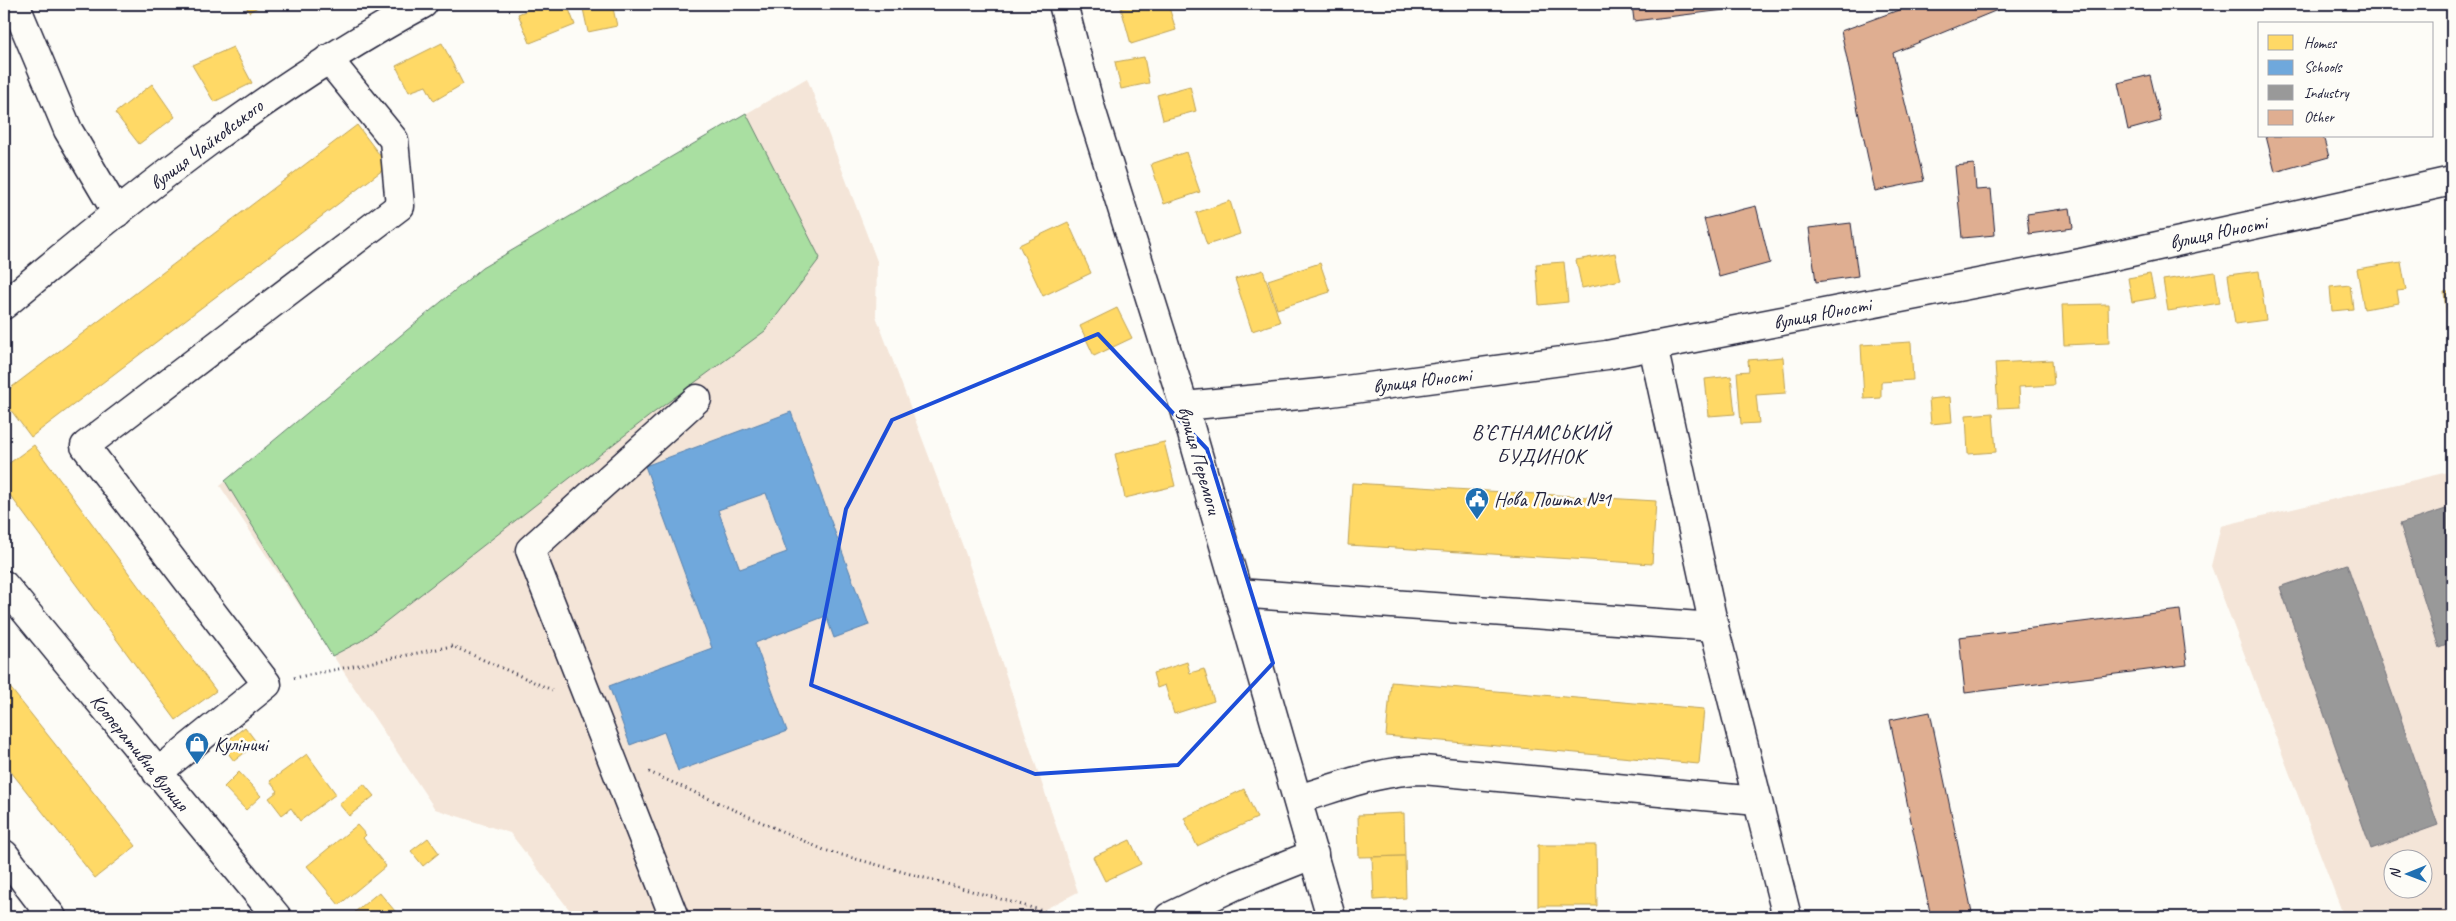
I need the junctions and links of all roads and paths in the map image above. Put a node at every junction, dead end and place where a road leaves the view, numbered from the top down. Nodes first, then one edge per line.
1 (16, 4) edge
2 (423, 4) edge
3 (1062, 4) edge
4 (328, 59) junction
5 (2452, 181) edge
6 (116, 213) junction
7 (4, 305) edge
8 (1653, 346) junction
9 (697, 399) dead end
10 (1184, 406) junction
11 (4, 585) edge
12 (1238, 594) junction
13 (1714, 627) junction
14 (267, 684) junction
15 (556, 694) dead end
16 (646, 770) dead end
17 (157, 773) junction
18 (1298, 799) junction
19 (1757, 801) junction
20 (4, 854) edge
21 (1314, 854) junction
22 (52, 917) edge
23 (277, 917) edge
24 (674, 917) edge
25 (1065, 917) edge
26 (1169, 917) edge
27 (1332, 917) edge
28 (1787, 917) edge

1 - 6 street
2 - 4 street, вулиця Чайковського
3 - 10 street, вулиця Перемоги
4 - 6 street, вулиця Чайковського
4 - 14 street
5 - 8 street, вулиця Юності
6 - 7 street, вулиця Чайковського
8 - 10 street, вулиця Юності
8 - 13 street
9 - 24 street
10 - 12 street, вулиця Перемоги
11 - 17 street, Кооперативна вулиця
12 - 13 street
12 - 18 street, вулиця Перемоги
13 - 19 street
14 - 15 path
14 - 17 street
16 - 25 path
17 - 23 street, Кооперативна вулиця
18 - 19 street
18 - 21 street, вулиця Перемоги
19 - 28 street
20 - 22 street
21 - 26 street
21 - 27 street, вулиця Перемоги

